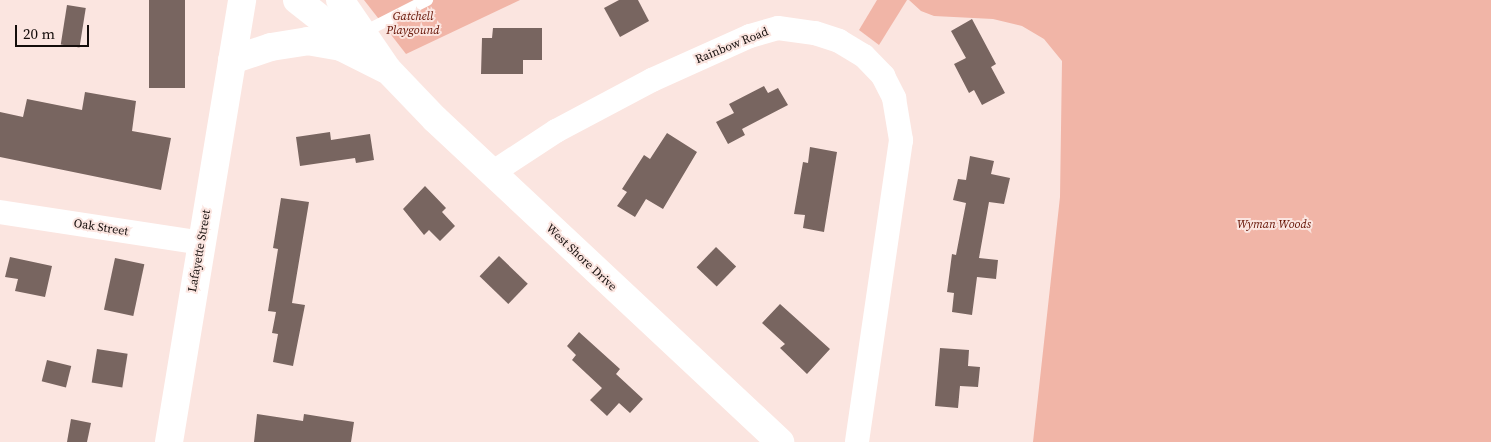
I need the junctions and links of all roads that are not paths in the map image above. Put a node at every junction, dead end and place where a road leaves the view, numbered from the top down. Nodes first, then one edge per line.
1 (242, 0) edge
2 (297, 0) edge
3 (340, 0) edge
4 (427, 0) edge
5 (362, 33) junction
6 (232, 60) junction
7 (388, 70) junction
8 (492, 173) junction
9 (0, 212) edge
10 (202, 243) junction
11 (169, 442) edge
12 (780, 442) edge
13 (857, 442) edge

1 - 6 main road, Lafayette Street
2 - 7 main road, West Shore Drive
3 - 5 main road, West Shore Drive
4 - 5 lane
5 - 7 main road, West Shore Drive
6 - 7 main road
6 - 10 main road, Lafayette Street
7 - 8 main road, West Shore Drive
8 - 12 main road, West Shore Drive
8 - 13 street, Rainbow Road
9 - 10 street, Oak Street
10 - 11 main road, Lafayette Street

